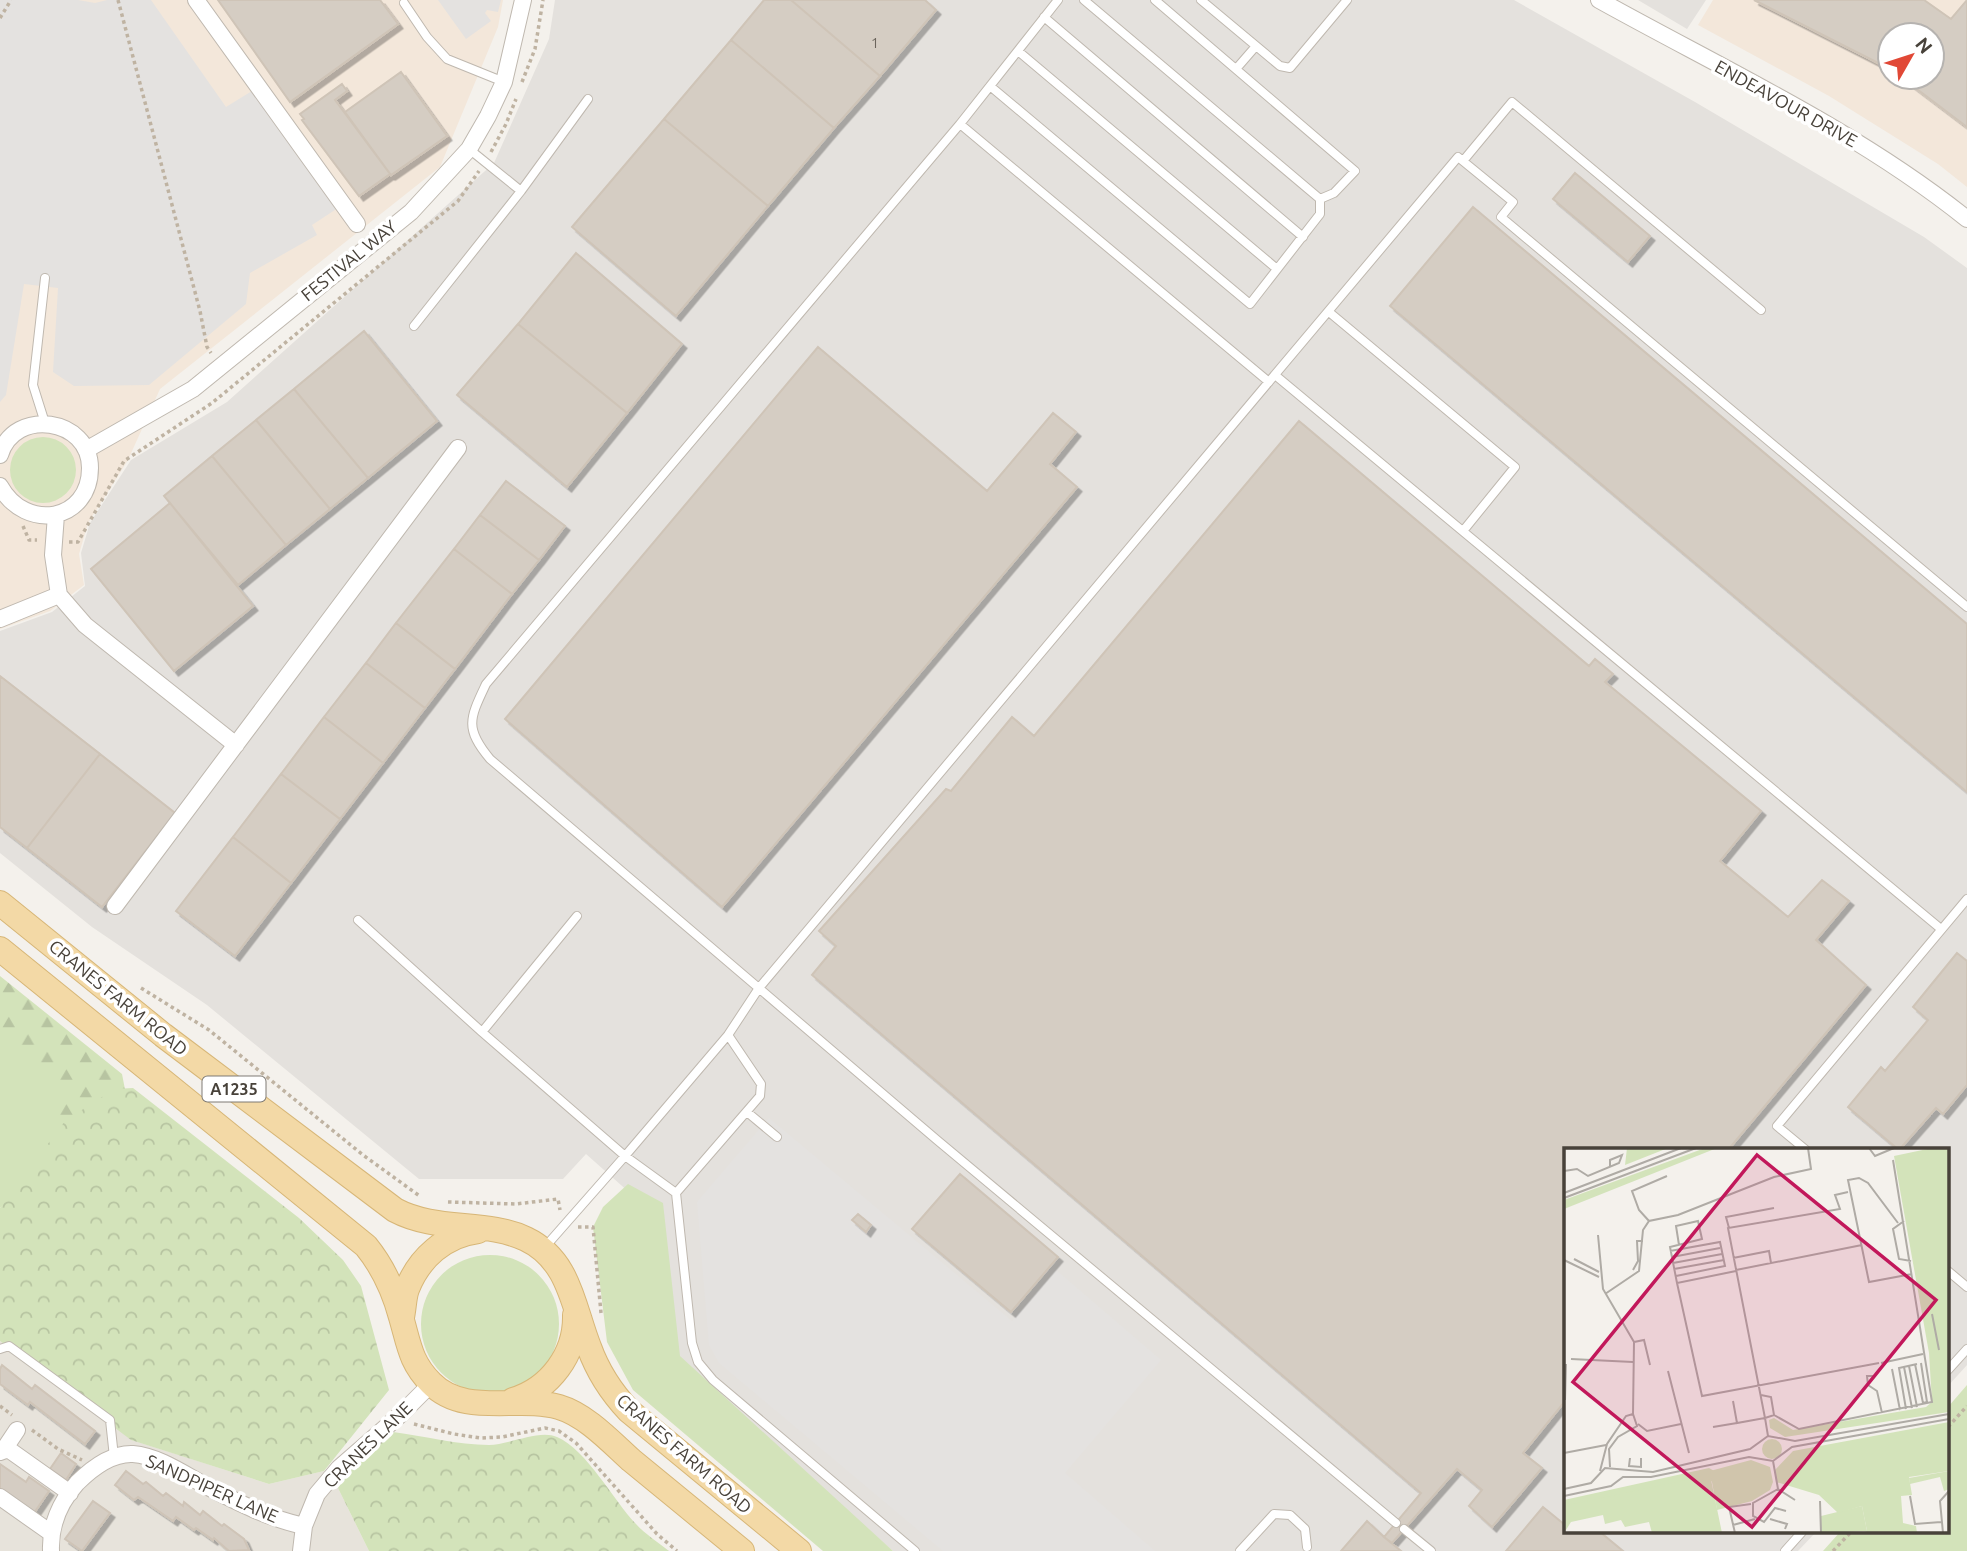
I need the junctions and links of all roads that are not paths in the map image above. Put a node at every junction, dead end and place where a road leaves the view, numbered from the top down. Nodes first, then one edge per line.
1 (196, 0) edge
2 (523, 0) edge
3 (1058, 0) edge
4 (1084, 0) edge
5 (1155, 0) edge
6 (1201, 0) edge
7 (1347, 0) edge
8 (1599, 0) edge
9 (404, 3) dead end
10 (1044, 18) junction
11 (1256, 46) junction
12 (1018, 51) junction
13 (1236, 69) junction
14 (504, 82) junction
15 (990, 86) junction
16 (588, 99) dead end
17 (960, 124) junction
18 (469, 149) junction
19 (1463, 161) junction
20 (521, 191) junction
21 (1320, 199) junction
22 (1967, 219) edge
23 (358, 224) dead end
24 (1303, 237) junction
25 (1277, 268) junction
26 (45, 278) dead end
27 (1761, 310) dead end
28 (1329, 312) junction
29 (414, 326) dead end
30 (1272, 378) junction
31 (45, 423) junction
32 (458, 447) dead end
33 (1, 449) edge
34 (86, 450) junction
35 (2, 494) edge
36 (56, 515) junction
37 (1463, 531) junction
38 (59, 595) junction
39 (1967, 607) edge
40 (0, 620) edge
41 (236, 745) junction
42 (1967, 899) edge
43 (0, 903) edge
44 (115, 906) dead end
45 (577, 916) dead end
46 (358, 920) dead end
47 (1941, 929) junction
48 (0, 949) edge
49 (759, 988) junction
50 (482, 1032) junction
51 (729, 1035) junction
52 (747, 1112) junction
53 (777, 1137) dead end
54 (1804, 1148) edge
55 (625, 1156) junction
56 (676, 1193) junction
57 (489, 1230) junction
58 (543, 1249) junction
59 (1950, 1273) edge
60 (1967, 1287) edge
61 (575, 1304) junction
62 (402, 1320) junction
63 (0, 1349) edge
64 (1967, 1349) edge
65 (1950, 1368) edge
66 (431, 1384) junction
67 (495, 1404) junction
68 (22, 1426) road end
69 (2, 1452) edge
70 (114, 1457) junction
71 (70, 1493) junction
72 (0, 1497) edge
73 (1396, 1523) dead end
74 (304, 1527) junction
75 (1404, 1529) dead end
76 (51, 1533) junction
77 (1800, 1534) edge
78 (1307, 1547) dead end
79 (51, 1551) edge
80 (301, 1551) edge
81 (742, 1551) edge
82 (799, 1551) edge
83 (915, 1551) edge
84 (1240, 1551) edge
85 (1430, 1551) edge
86 (1785, 1551) edge

1 - 23 street
2 - 14 street, FESTIVAL WAY
3 - 10 lane
4 - 21 lane
5 - 13 lane
6 - 11 lane
7 - 11 lane
8 - 22 street, ENDEAVOUR DRIVE
9 - 14 lane
10 - 12 lane
10 - 24 lane
11 - 13 lane
12 - 15 lane
12 - 25 lane
13 - 21 lane
14 - 18 street, FESTIVAL WAY
15 - 17 lane
15 - 25 lane
16 - 20 lane
17 - 30 lane
17 - 49 lane
18 - 20 lane
18 - 34 street, FESTIVAL WAY
19 - 27 lane
19 - 28 lane
19 - 39 lane
20 - 29 lane
21 - 24 lane
24 - 25 lane
26 - 31 lane
28 - 30 lane
28 - 37 lane
30 - 37 lane
30 - 49 lane
31 - 33 street
31 - 34 street
32 - 41 street
34 - 36 street
35 - 36 street
36 - 38 street
37 - 47 lane
38 - 40 street
38 - 41 street
41 - 44 street
42 - 47 lane
43 - 57 main road, CRANES FARM ROAD / A1235
45 - 50 lane
46 - 50 lane
47 - 54 lane
48 - 62 main road, CRANES FARM ROAD / A1235
49 - 51 lane
49 - 73 lane
50 - 55 lane
51 - 52 lane
51 - 55 lane
52 - 53 lane
52 - 56 lane
55 - 56 lane
55 - 58 lane
56 - 83 lane
57 - 58 main road, CRANES FARM ROAD / A1235
57 - 62 main road, CRANES FARM ROAD / A1235
58 - 61 main road, CRANES FARM ROAD / A1235
59 - 60 lane
61 - 67 main road, CRANES FARM ROAD / A1235
61 - 82 main road, CRANES FARM ROAD / A1235
62 - 66 main road, CRANES FARM ROAD / A1235
63 - 70 lane
64 - 65 lane
66 - 67 main road, CRANES FARM ROAD / A1235
66 - 74 street, CRANES LANE
67 - 81 main road, CRANES FARM ROAD / A1235
68 - 69 street
69 - 71 street
70 - 71 street
70 - 74 street, SANDPIPER LANE
71 - 76 street
72 - 76 street
74 - 80 street, CRANES LANE
75 - 85 lane
76 - 79 street
77 - 86 lane
78 - 84 lane

